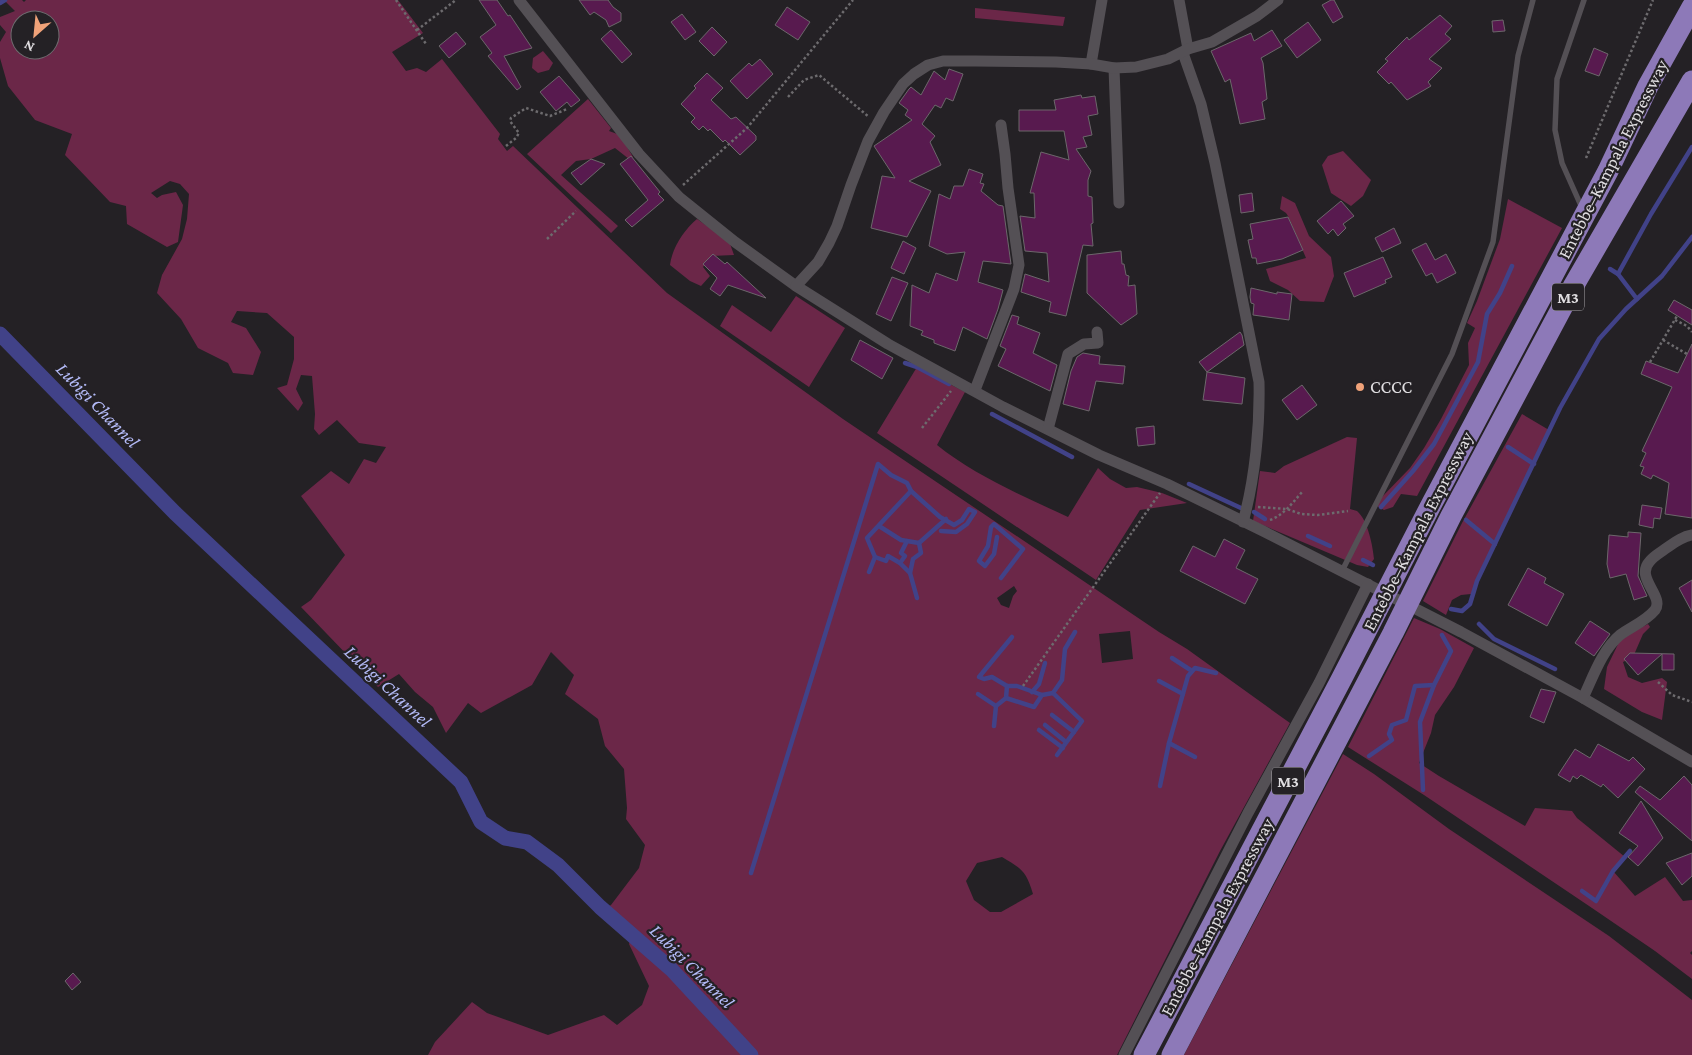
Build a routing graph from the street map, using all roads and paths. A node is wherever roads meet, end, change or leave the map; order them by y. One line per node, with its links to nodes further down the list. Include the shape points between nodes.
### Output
1 (396, 0): 12 (path)
2 (456, 0): 12 (path)
3 (519, 0): 24 (street, via 638,154)
4 (853, 0): 24 (path, via 747,128)
5 (1102, 0): 15 (street)
6 (1180, 0): 14 (street)
7 (1278, 0): 14 (street, via 1232,31)
8 (1534, 0): 49 (lane, via 1518,56 1493,242 1452,354)
9 (1584, 0): 27 (lane, via 1557,79 1555,130 1562,163)
10 (1653, 0): 23 (path)
11 (1692, 7): 27 (highway, Entebbe–Kampala Expressway / M3, via 1648,86)
12 (416, 30): 13 (path)
13 (426, 44)
14 (1186, 51): 16 (street, via 1136,67); 43 (street, via 1215,163 1259,382 1260,407)
15 (1092, 64): 16 (street); 20 (street, via 943,61 928,65 904,84)
16 (1114, 68): 25 (street)
17 (1692, 81): 58 (highway, Entebbe–Kampala Expressway / M3, via 1574,285)
18 (788, 98): 20 (path, via 804,80 819,75)
19 (567, 108): 22 (path, via 550,116 526,108 511,118 518,133)
20 (878, 123): 29 (street, via 829,243 818,262)
21 (1001, 125): 38 (street, via 1019,265 1011,297)
22 (506, 146)
23 (1586, 158)
24 (674, 192): 29 (street)
25 (1119, 203)
26 (576, 211): 28 (path)
27 (1585, 214): 57 (highway, Entebbe–Kampala Expressway / M3)
28 (547, 239)
29 (796, 286): 37 (street, via 888,344)
30 (1677, 316): 31 (path)
31 (1675, 320): 33 (path); 34 (path)
32 (1097, 332): 40 (street, via 1098,343 1084,344 1068,354)
33 (1692, 332)
34 (1663, 340): 35 (path); 36 (path)
35 (1687, 354)
36 (1650, 362)
37 (958, 382): 38 (street); 39 (path)
38 (975, 390): 40 (street)
39 (922, 428)
40 (1048, 429): 41 (street)
41 (1167, 484): 47 (street); 52 (path)
42 (1303, 491): 44 (path)
43 (1247, 507): 44 (path); 47 (street)
44 (1287, 509): 45 (path, via 1318,515); 46 (path)
45 (1348, 511)
46 (1268, 521)
47 (1243, 522): 49 (street)
48 (1692, 535): 53 (street, via 1684,536 1649,561 1644,571 1657,603 1655,609 1619,636 1599,664)
49 (1342, 571): 50 (street)
50 (1368, 584): 53 (street); 56 (street)
51 (1658, 682): 54 (path, via 1672,695)
52 (1024, 686)
53 (1583, 698): 55 (street)
54 (1692, 702)
55 (1692, 762)
56 (1124, 1055)
57 (1144, 1055)
58 (1172, 1055)

